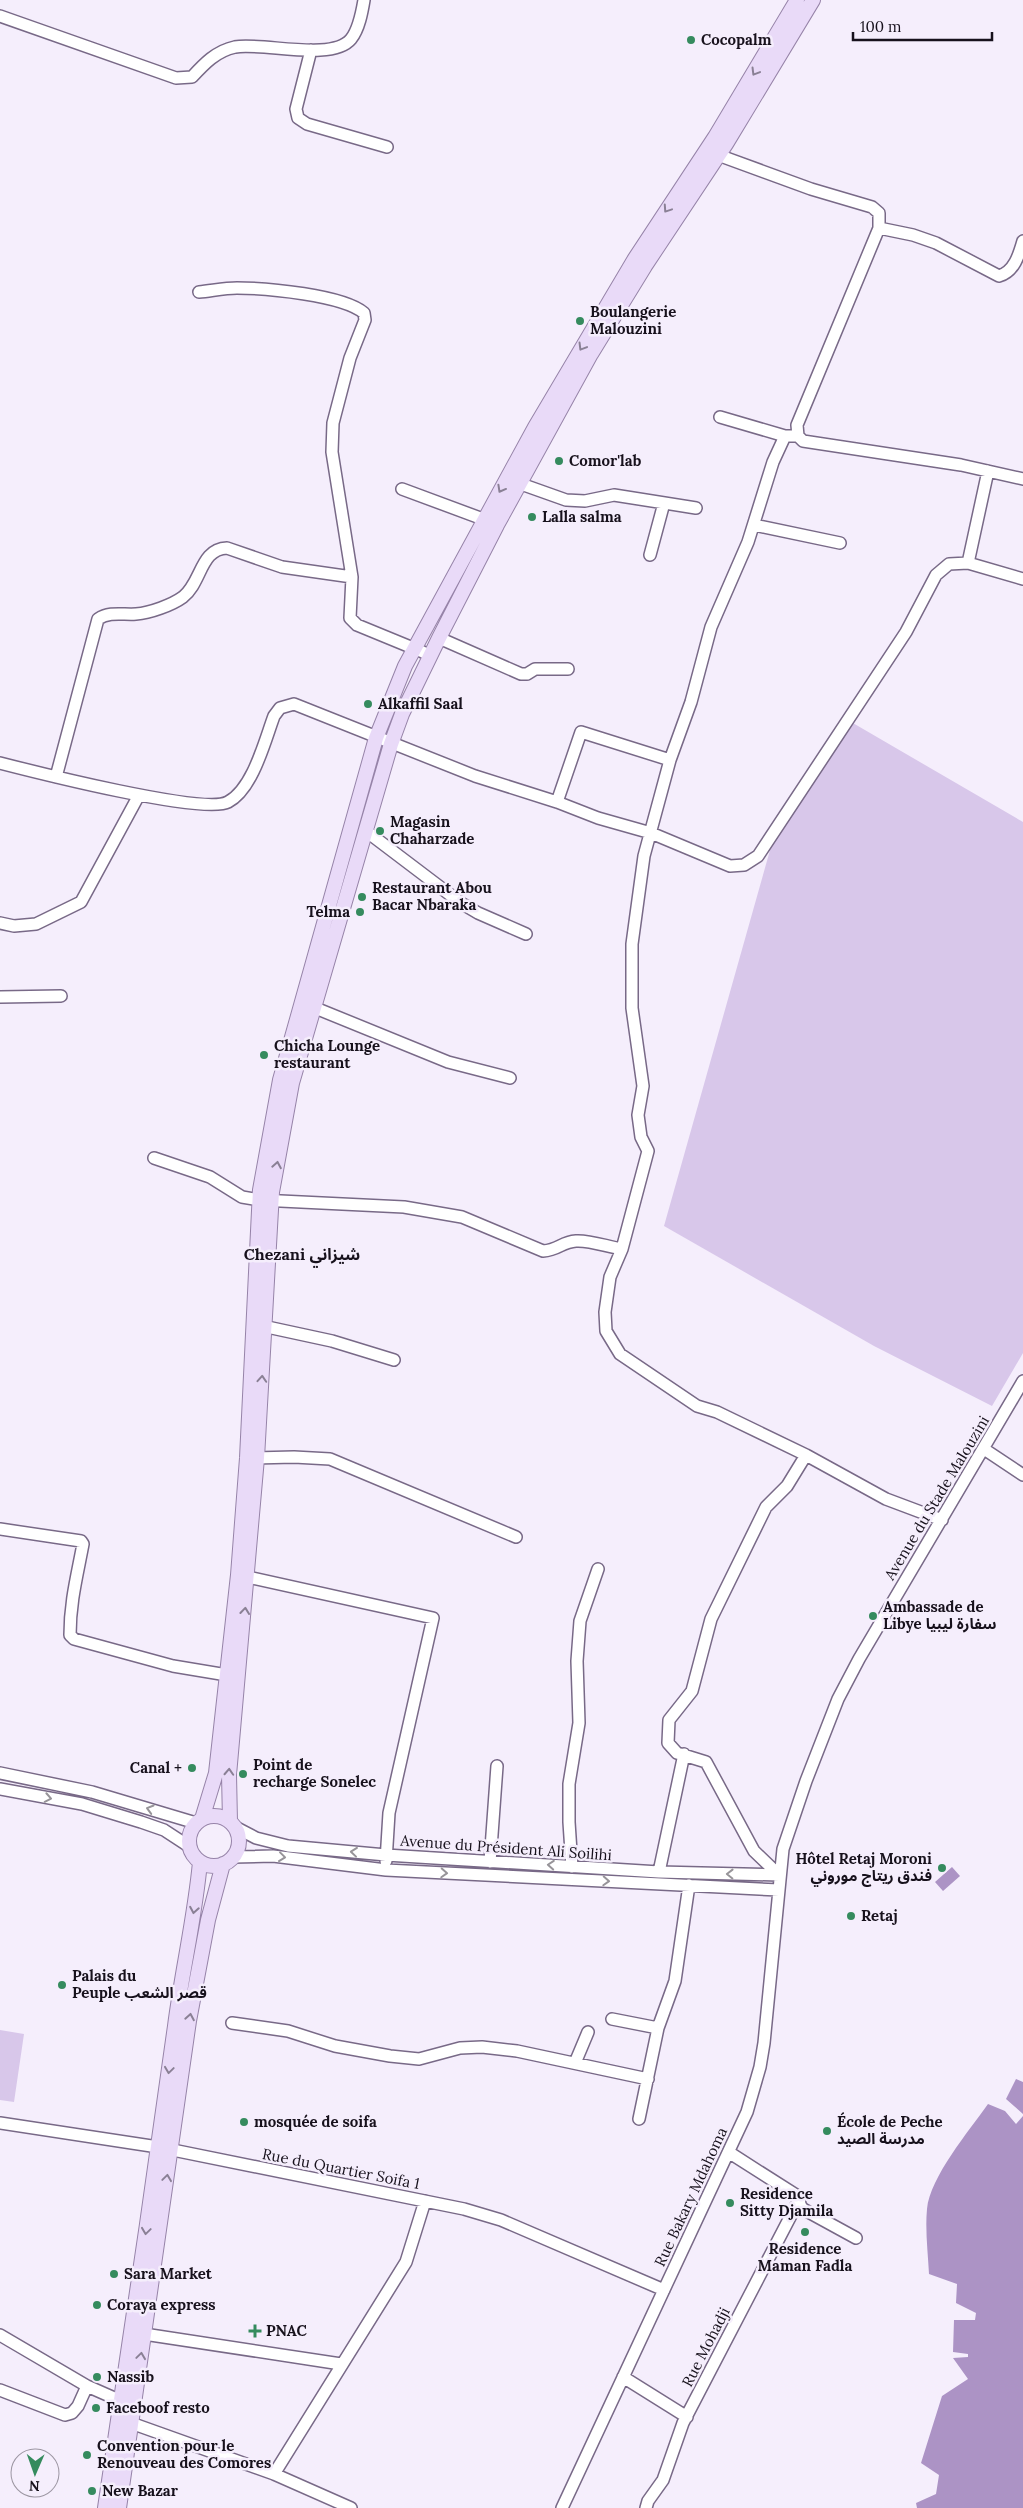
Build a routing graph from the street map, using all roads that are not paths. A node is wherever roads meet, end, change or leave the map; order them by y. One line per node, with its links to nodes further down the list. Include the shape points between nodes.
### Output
1 (364, 0): 5 (street, via 360,21 350,40 339,48)
2 (797, 0): 20 (main road, one-way to 20, via 715,137 629,268 535,427)
3 (813, 0): 7 (main road)
4 (0, 16): 5 (street, via 176,78 192,77 209,59 235,47)
5 (311, 50): 6 (street, via 296,109 298,118 307,124)
6 (387, 148)
7 (718, 155): 8 (street, via 811,190 872,207 879,213); 16 (main road, via 591,354)
8 (879, 228): 9 (street, via 936,243 999,276 1011,269); 13 (street, via 798,425)
9 (1023, 241)
10 (199, 292): 25 (street, via 236,288 282,292 325,298 364,313 365,320 350,358 333,423 332,452)
11 (720, 417): 12 (street)
12 (785, 436): 13 (street); 21 (street, via 773,462)
13 (798, 436): 14 (street, via 803,441 962,464)
14 (988, 471): 15 (street); 24 (street)
15 (1023, 480)
16 (521, 484): 18 (street, via 566,500 585,501 614,496); 20 (main road)
17 (402, 489): 20 (street)
18 (664, 503): 19 (street); 23 (street)
19 (696, 508)
20 (491, 522): 27 (main road); 28 (main road)
21 (754, 525): 22 (street); 33 (street, via 711,627 691,702)
22 (840, 543)
23 (650, 555)
24 (968, 562): 26 (street); 39 (street, via 949,564 936,575 906,632 758,856 744,866 730,866)
25 (352, 577): 28 (street, via 350,618 357,625); 35 (street, via 282,566 227,548 217,549 209,554 194,586 183,597 138,614 98,618)
26 (1023, 579)
27 (439, 638): 29 (main road); 30 (street, via 521,674 535,669)
28 (415, 648): 29 (street); 31 (main road)
29 (430, 655): 32 (main road)
30 (568, 669)
31 (376, 738): 32 (street); 36 (street, via 288,704 274,716 240,794 227,803 212,805); 44 (main road)
32 (391, 744): 37 (street, via 475,776); 38 (main road)
33 (670, 760): 37 (street, via 581,732); 39 (street)
34 (0, 763): 35 (street)
35 (56, 777): 36 (street)
36 (139, 795): 40 (street, via 81,902 36,924 14,926)
37 (557, 802): 39 (street, via 598,818)
38 (366, 831): 41 (street, via 461,903); 44 (main road)
39 (650, 832): 48 (street, via 632,944 632,1008 643,1086 638,1115 641,1137 648,1151)
40 (0, 923)
41 (526, 934)
42 (61, 996): 43 (street)
43 (0, 997)
44 (308, 1005): 45 (street, via 448,1062); 47 (main road, via 280,1080)
45 (510, 1078)
46 (154, 1158): 47 (street, via 210,1177 242,1197)
47 (266, 1200): 48 (street, via 404,1207 462,1217 543,1251 555,1250 564,1242 578,1241); 49 (main road)
48 (622, 1249): 53 (street, via 610,1277 605,1312 606,1331 620,1354 698,1406)
49 (260, 1325): 50 (street, via 332,1341); 54 (main road)
50 (394, 1360)
51 (1023, 1381): 52 (street, Avenue du Stade Malouzini)
52 (984, 1449): 55 (street); 56 (street, Avenue du Stade Malouzini)
53 (806, 1455): 56 (street, via 886,1499); 62 (street, via 787,1486 766,1507 711,1619 692,1691 669,1720 668,1742)
54 (252, 1458): 58 (street, via 330,1459); 60 (main road)
55 (1023, 1474)
56 (942, 1520): 76 (street, Avenue du Stade Malouzini, via 838,1699 789,1829 780,1862)
57 (0, 1529): 61 (street, via 81,1541 70,1606 70,1635 74,1639 173,1666)
58 (516, 1537)
59 (598, 1569): 73 (street, via 580,1621 576,1661 579,1722 569,1784)
60 (243, 1576): 61 (main road); 67 (main road, one-way to 60, via 229,1775); 69 (street, via 433,1618 390,1813)
61 (227, 1676): 66 (main road, via 216,1773)
62 (684, 1754): 75 (street); 76 (street, via 706,1762 754,1851)
63 (497, 1766): 72 (street)
64 (0, 1773): 66 (street, one-way to 64, via 92,1792)
65 (0, 1789): 68 (street, one-way to 68, via 82,1804 141,1822 164,1830)
66 (199, 1821): 67 (main road, via 216,1816); 68 (main road, via 190,1834)
67 (232, 1824): 69 (street, Avenue du Président Ali Soilihi, one-way to 67, via 288,1846 256,1838); 70 (main road, via 239,1842)
68 (190, 1847): 71 (main road)
69 (386, 1855): 72 (street, Avenue du Président Ali Soilihi); 74 (street)
70 (228, 1861): 71 (main road, via 211,1866); 74 (street, Avenue du Président Ali Soilihi, one-way to 74, via 273,1856); 86 (main road, one-way to 70, via 204,1938)
71 (200, 1862): 86 (main road, one-way to 86, via 179,1995)
72 (490, 1862): 73 (street, Avenue du Président Ali Soilihi, one-way to 72)
73 (572, 1867): 75 (street, Avenue du Président Ali Soilihi)
74 (386, 1870): 77 (street, Avenue du Président Ali Soilihi, one-way to 77)
75 (659, 1872): 76 (street, Avenue du Président Ali Soilihi, one-way to 75)
76 (779, 1882): 77 (street, Avenue du Président Ali Soilihi); 87 (street, Rue Bakary Mdahoma, via 769,2004 760,2067)
77 (689, 1885): 80 (street, via 675,1980)
78 (612, 2019): 80 (street)
79 (232, 2023): 82 (street, via 288,2031 335,2046 390,2056 419,2059 460,2048 482,2047)
80 (658, 2028): 83 (street)
81 (588, 2032): 82 (street)
82 (575, 2063): 83 (street)
83 (648, 2080): 84 (street)
84 (639, 2119)
85 (0, 2123): 86 (street, Rue du Quartier Soifa 1)
86 (165, 2148): 89 (street, Rue du Quartier Soifa 1); 92 (main road, one-way to 86); 98 (main road, one-way to 98)
87 (730, 2154): 88 (street); 91 (street, Rue Bakary Mdahoma)
88 (799, 2200): 90 (street, via 803,2209); 99 (street, Rue Mohadji)
89 (426, 2201): 91 (street, Rue du Quartier Soifa 1, via 501,2220); 94 (street, via 406,2262)
90 (856, 2238)
91 (664, 2290): 95 (street, Rue Bakary Mdahoma)
92 (144, 2334): 94 (street); 100 (main road, one-way to 92)
93 (0, 2335): 96 (street)
94 (341, 2364): 101 (street)
95 (623, 2377): 99 (street); 105 (street, Rue Bakary Mdahoma)
96 (87, 2386): 97 (street, via 78,2406 65,2415); 98 (street)
97 (0, 2390)
98 (121, 2401): 102 (main road)
99 (687, 2417): 106 (street, Rue Mohadji, via 663,2480)
100 (132, 2423): 101 (street); 103 (main road)
101 (274, 2474): 104 (street)
102 (105, 2508)
103 (119, 2508)
104 (351, 2508)
105 (562, 2508)
106 (646, 2508)

